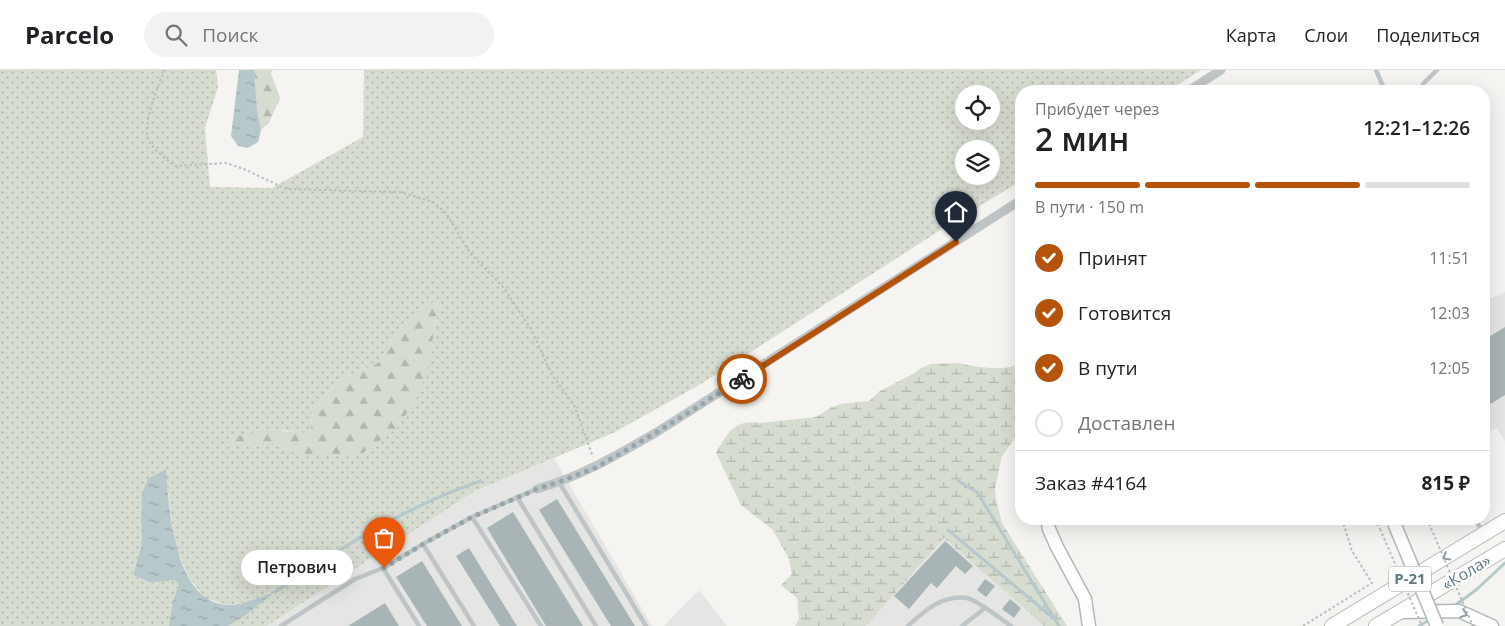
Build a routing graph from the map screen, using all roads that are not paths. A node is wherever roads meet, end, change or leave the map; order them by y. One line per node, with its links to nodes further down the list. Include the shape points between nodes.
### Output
1 (1222, 70): 5 (street)
2 (1376, 70): 6 (lane)
3 (1437, 70): 4 (lane)
4 (1423, 84)
5 (1198, 85)
6 (1382, 85)
7 (1015, 204): 8 (street, via 657,432 597,467)
8 (559, 482): 9 (street); 27 (lane)
9 (537, 489): 10 (lane)
10 (517, 497): 11 (lane); 26 (lane)
11 (472, 517): 17 (lane); 25 (lane)
12 (1505, 521): 16 (main road, «Кола» / Р-21)
13 (1049, 525): 31 (street, via 1085,599)
14 (1395, 525): 35 (street, bridge)
15 (1479, 525): 16 (lane)
16 (1484, 534): 32 (main road, «Кола» / Р-21, one-way to 32)
17 (423, 544): 19 (lane); 24 (lane)
18 (1505, 549): 21 (main road, «Кола» / Р-21)
19 (384, 568): 22 (lane, via 354,579); 23 (lane)
20 (986, 608): 28 (lane, via 968,598 947,599 926,609); 29 (lane); 30 (lane)
21 (1400, 612): 33 (main road, «Кола» / Р-21); 34 (lane); 36 (street, one-way to 36, via 1459,611)
22 (281, 626)
23 (419, 626)
24 (474, 626)
25 (540, 626)
26 (596, 626)
27 (646, 626)
28 (908, 626)
29 (962, 626)
30 (1010, 626)
31 (1089, 626)
32 (1332, 626)
33 (1376, 626)
34 (1388, 626)
35 (1437, 626)
36 (1492, 626)

